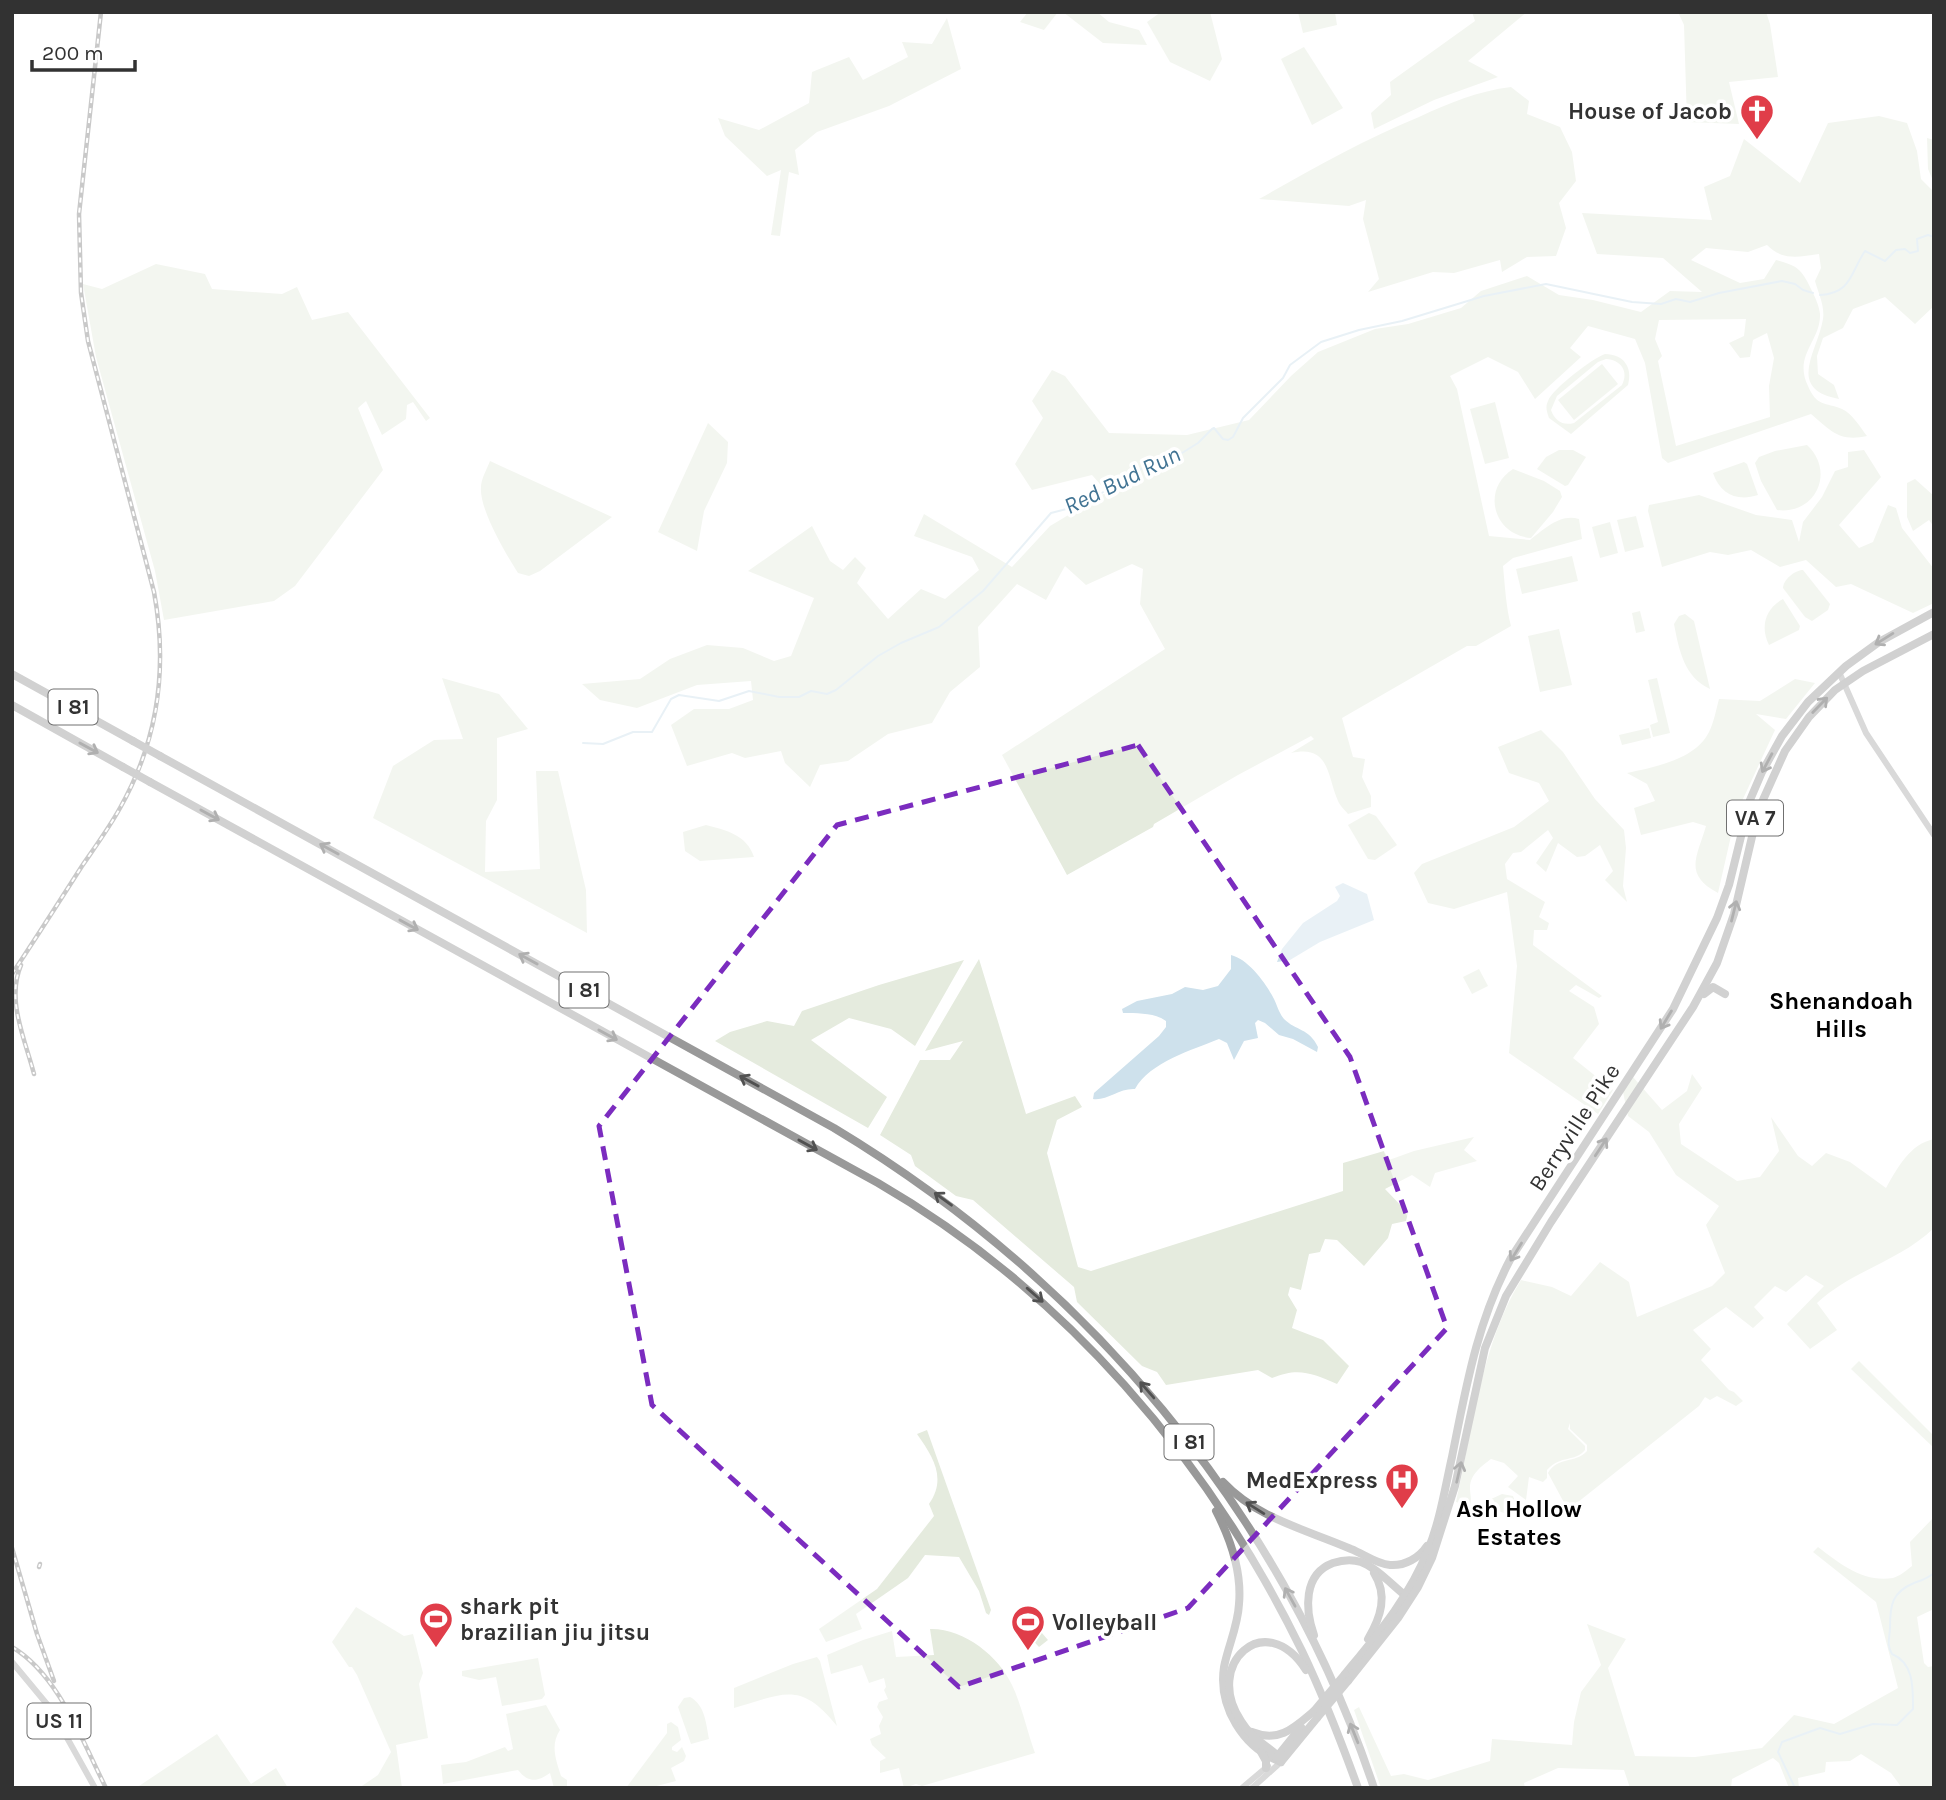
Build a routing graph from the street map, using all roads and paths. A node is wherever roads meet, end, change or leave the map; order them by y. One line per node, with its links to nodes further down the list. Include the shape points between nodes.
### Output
1 (1934, 612): 3 (highway, Berryville Pike / VA 7, one-way to 3, via 1879,642)
2 (1934, 634): 5 (highway, Berryville Pike / VA 7)
3 (1839, 672): 5 (main road); 12 (highway, Berryville Pike / VA 7, one-way to 12, via 1797,716 1762,772 1724,899 1673,1009 1502,1277 1475,1347)
4 (12, 674): 10 (highway, I 81, one-way to 4, bridge, via 1055,1293 982,1230 896,1166 796,1106)
5 (1844, 683): 7 (main road, via 1866,733); 9 (highway, Berryville Pike / VA 7, one-way to 5, via 1727,939 1752,829 1771,777 1801,727)
6 (12, 705): 11 (highway, I 81, one-way to 11, bridge, via 925,1211 1052,1310)
7 (1934, 835)
8 (1726, 994): 9 (highway, via 1710,988)
9 (1693, 1007): 17 (highway, Berryville Pike / VA 7, one-way to 9, via 1398,1618 1432,1558 1455,1486 1485,1348 1506,1296)
10 (1172, 1420): 13 (highway, one-way to 10, via 1245,1502); 18 (highway, I 81, one-way to 10, via 1254,1536)
11 (1162, 1429): 19 (highway, I 81, via 1248,1553 1301,1649); 22 (highway, via 1214,1507 1235,1556 1239,1613 1223,1689 1236,1726)
12 (1440, 1514): 13 (highway, via 1425,1548 1413,1559 1391,1565); 15 (highway, Berryville Pike / VA 7)
13 (1362, 1555): 15 (highway)
14 (1367, 1565): 15 (highway); 17 (highway, via 1380,1584 1381,1608 1373,1632); 18 (highway, via 1351,1560 1332,1563 1318,1573 1310,1588 1310,1621)
15 (1407, 1594): 17 (highway, Berryville Pike / VA 7)
16 (12, 1662): 25 (main road, US 11, via 51,1709)
17 (1346, 1677): 20 (highway, Berryville Pike / VA 7, bridge)
18 (1331, 1680): 29 (highway, I 81, one-way to 18)
19 (1329, 1713): 21 (highway, via 1298,1658 1283,1646 1261,1642 1241,1652 1229,1672 1231,1700); 28 (highway, I 81)
20 (1315, 1715): 21 (highway, via 1278,1736); 23 (highway, VA 7)
21 (1245, 1728): 23 (highway)
22 (1256, 1747): 23 (highway); 24 (highway, via 1265,1757)
23 (1278, 1759): 24 (main road, VA 7); 27 (main road, VA 7)
24 (1266, 1768): 26 (main road, VA 7)
25 (95, 1788)
26 (1242, 1788)
27 (1252, 1788)
28 (1358, 1788)
29 (1374, 1788)

